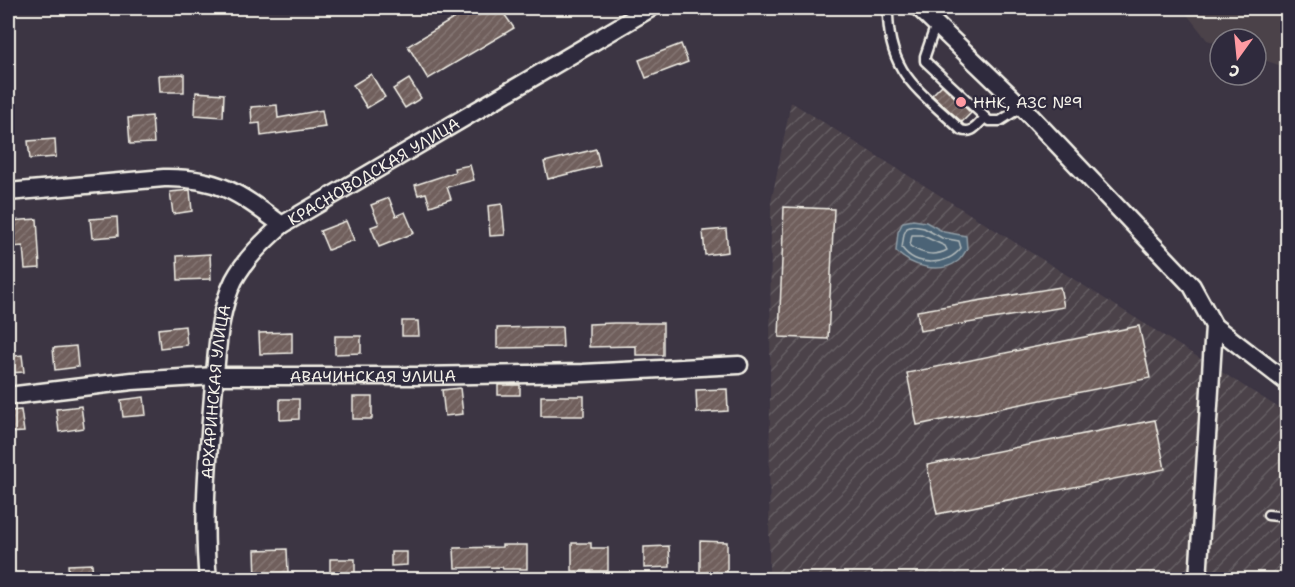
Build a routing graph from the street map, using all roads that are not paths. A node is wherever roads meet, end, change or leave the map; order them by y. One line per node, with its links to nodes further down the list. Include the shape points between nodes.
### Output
1 (651, 8): 8 (street, КРАСНОВОДСКАЯ УЛИЦА)
2 (888, 8): 6 (lane, via 891,46 911,82 961,130 973,130)
3 (919, 8): 4 (street)
4 (936, 24): 5 (street); 6 (lane, via 925,61)
5 (1022, 107): 6 (lane, via 994,123); 9 (street, via 1192,286)
6 (985, 118)
7 (8, 192): 8 (street, КРАСНОВОДСКАЯ УЛИЦА, via 185,178 227,188)
8 (282, 225): 11 (street, АРХАРИНСКАЯ УЛИЦА, via 257,247 234,280 219,328)
9 (1215, 326): 12 (street); 17 (street)
10 (739, 365): 11 (street, АВАЧИНСКАЯ УЛИЦА, via 583,373)
11 (215, 376): 13 (street, АВАЧИНСКАЯ УЛИЦА, via 132,381); 16 (street, АРХАРИНСКАЯ УЛИЦА, via 206,528)
12 (1287, 383)
13 (8, 396)
14 (1268, 515): 15 (lane)
15 (1287, 517)
16 (208, 579)
17 (1198, 579)

